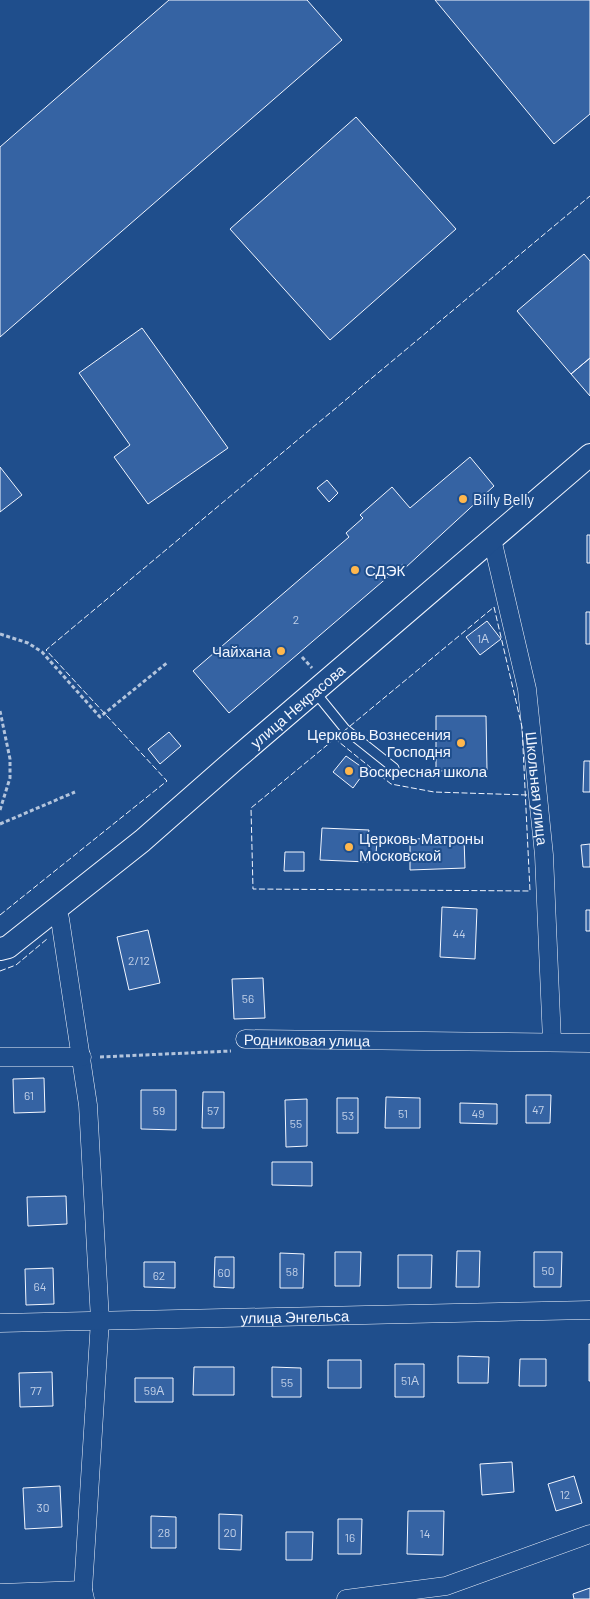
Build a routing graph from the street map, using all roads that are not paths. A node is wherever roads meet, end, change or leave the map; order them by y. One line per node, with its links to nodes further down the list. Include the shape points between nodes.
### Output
1 (590, 455): 2 (street, улица Некрасова)
2 (492, 539): 3 (street, улица Некрасова); 8 (street, Школьная улица, via 526,689 544,855)
3 (314, 692): 4 (lane, via 345,729); 5 (street, улица Некрасова, via 142,841)
4 (394, 768)
5 (56, 908): 6 (street, улица Некрасова, via 8,947); 11 (street)
6 (0, 949)
7 (245, 1039): 8 (street, Родниковая улица)
8 (552, 1041): 9 (street, Родниковая улица)
9 (590, 1043)
10 (0, 1057): 11 (street)
11 (82, 1057): 13 (street, via 88,1104)
12 (590, 1310): 13 (street, улица Энгельса)
13 (100, 1320): 14 (street, улица Энгельса); 17 (street)
14 (0, 1323)
15 (590, 1534): 18 (street, via 446,1586)
16 (0, 1593): 17 (street)
17 (84, 1594)
18 (346, 1599)

